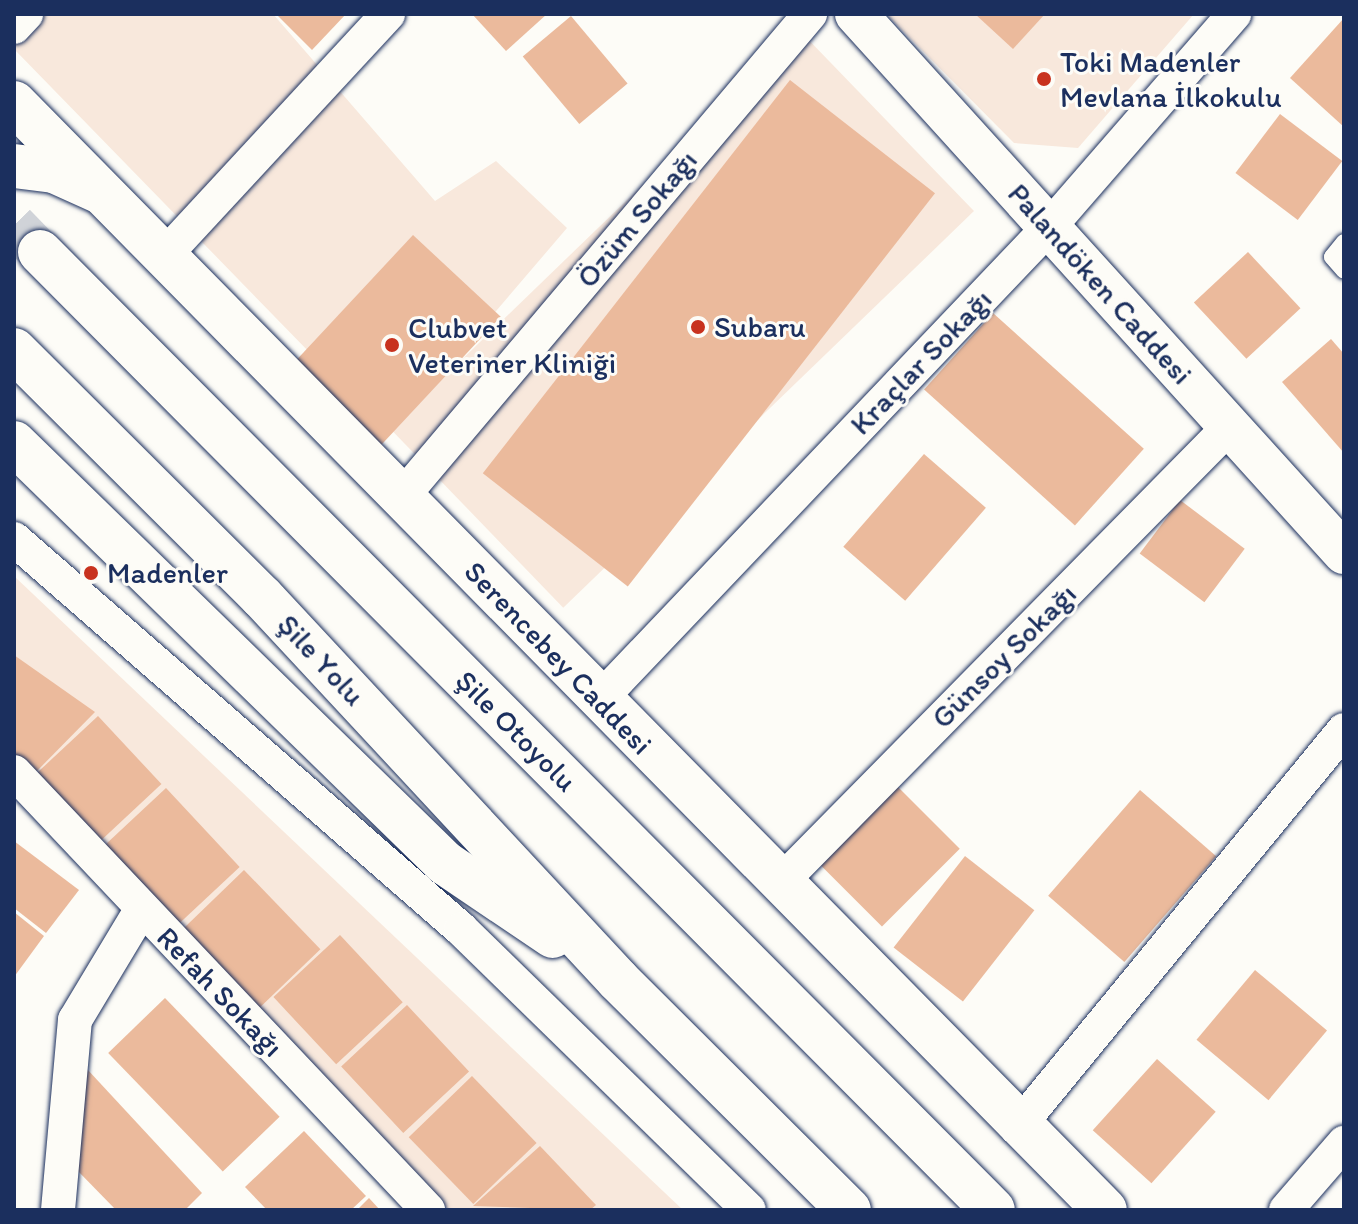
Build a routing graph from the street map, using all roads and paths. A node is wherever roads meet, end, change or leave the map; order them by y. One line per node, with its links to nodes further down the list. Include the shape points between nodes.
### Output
1 (26, 14): 6 (street)
2 (388, 14): 13 (street)
3 (810, 14): 18 (street, Özüm Sokağı)
4 (856, 14): 10 (street, Palandöken Caddesi)
5 (1234, 14): 10 (street, Kraçlar Sokağı)
6 (14, 27)
7 (14, 103): 9 (main road, Serencebey Caddesi)
8 (14, 166): 9 (main road, via 54,171)
9 (101, 192): 13 (main road, Serencebey Caddesi)
10 (1050, 226): 16 (street, Palandöken Caddesi); 21 (street, Kraçlar Sokağı)
11 (1344, 242): 14 (lane, via 1332,257)
12 (40, 252): 33 (main road, Şile Otoyolu)
13 (164, 256): 18 (main road, Serencebey Caddesi)
14 (1344, 271)
15 (14, 350): 26 (main road, Şile Yolu, via 262,597)
16 (1228, 428): 20 (street, Palandöken Caddesi); 24 (street, Günsoy Sokağı)
17 (14, 443): 26 (main road, via 445,863)
18 (401, 498): 21 (main road, Serencebey Caddesi)
19 (14, 539): 31 (street, via 461,929)
20 (1344, 553)
21 (599, 700): 24 (main road, Serencebey Caddesi)
22 (1344, 730): 27 (street)
23 (14, 772): 25 (street, Refah Sokağı)
24 (779, 884): 27 (main road, Serencebey Caddesi)
25 (141, 910): 29 (street, via 75,1020); 30 (street, Refah Sokağı)
26 (618, 980): 32 (main road)
27 (1017, 1128): 34 (main road, Serencebey Caddesi)
28 (1344, 1143): 35 (street)
29 (68, 1203)
30 (428, 1210)
31 (749, 1210)
32 (849, 1210)
33 (993, 1210)
34 (1105, 1210)
35 (1286, 1210)

